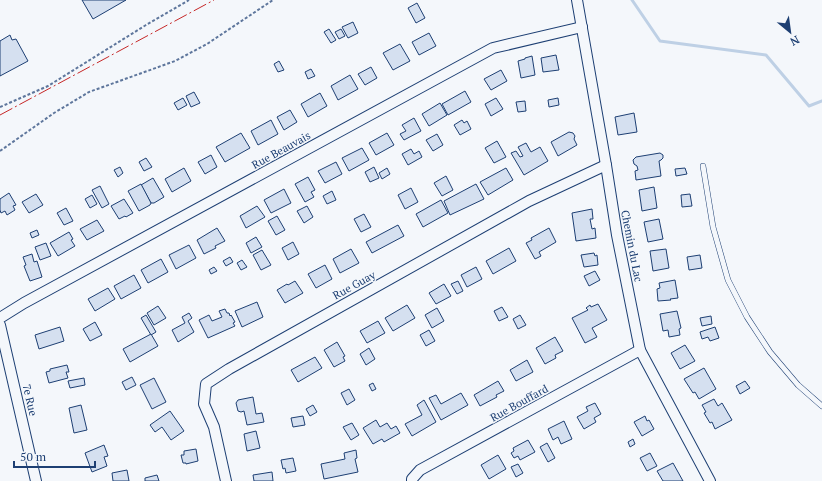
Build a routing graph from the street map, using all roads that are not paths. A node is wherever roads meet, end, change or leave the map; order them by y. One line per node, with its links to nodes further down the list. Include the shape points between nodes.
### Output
1 (577, 0): 2 (street, Chemin du Lac)
2 (582, 27): 3 (street, Chemin du Lac); 5 (street, Rue Beauvais, via 494,48)
3 (606, 165): 7 (street, Chemin du Lac); 10 (street, Rue Guay, via 529,201 206,384 204,404 214,427)
4 (703, 166): 8 (lane, via 712,227 728,280 747,317 770,352 798,385)
5 (0, 318)
6 (0, 325): 9 (street, 7e Rue)
7 (640, 350): 11 (street, Rue Bouffard, via 420,470); 12 (street, Chemin du Lac)
8 (822, 406)
9 (36, 481)
10 (226, 481)
11 (412, 481)
12 (710, 481)

